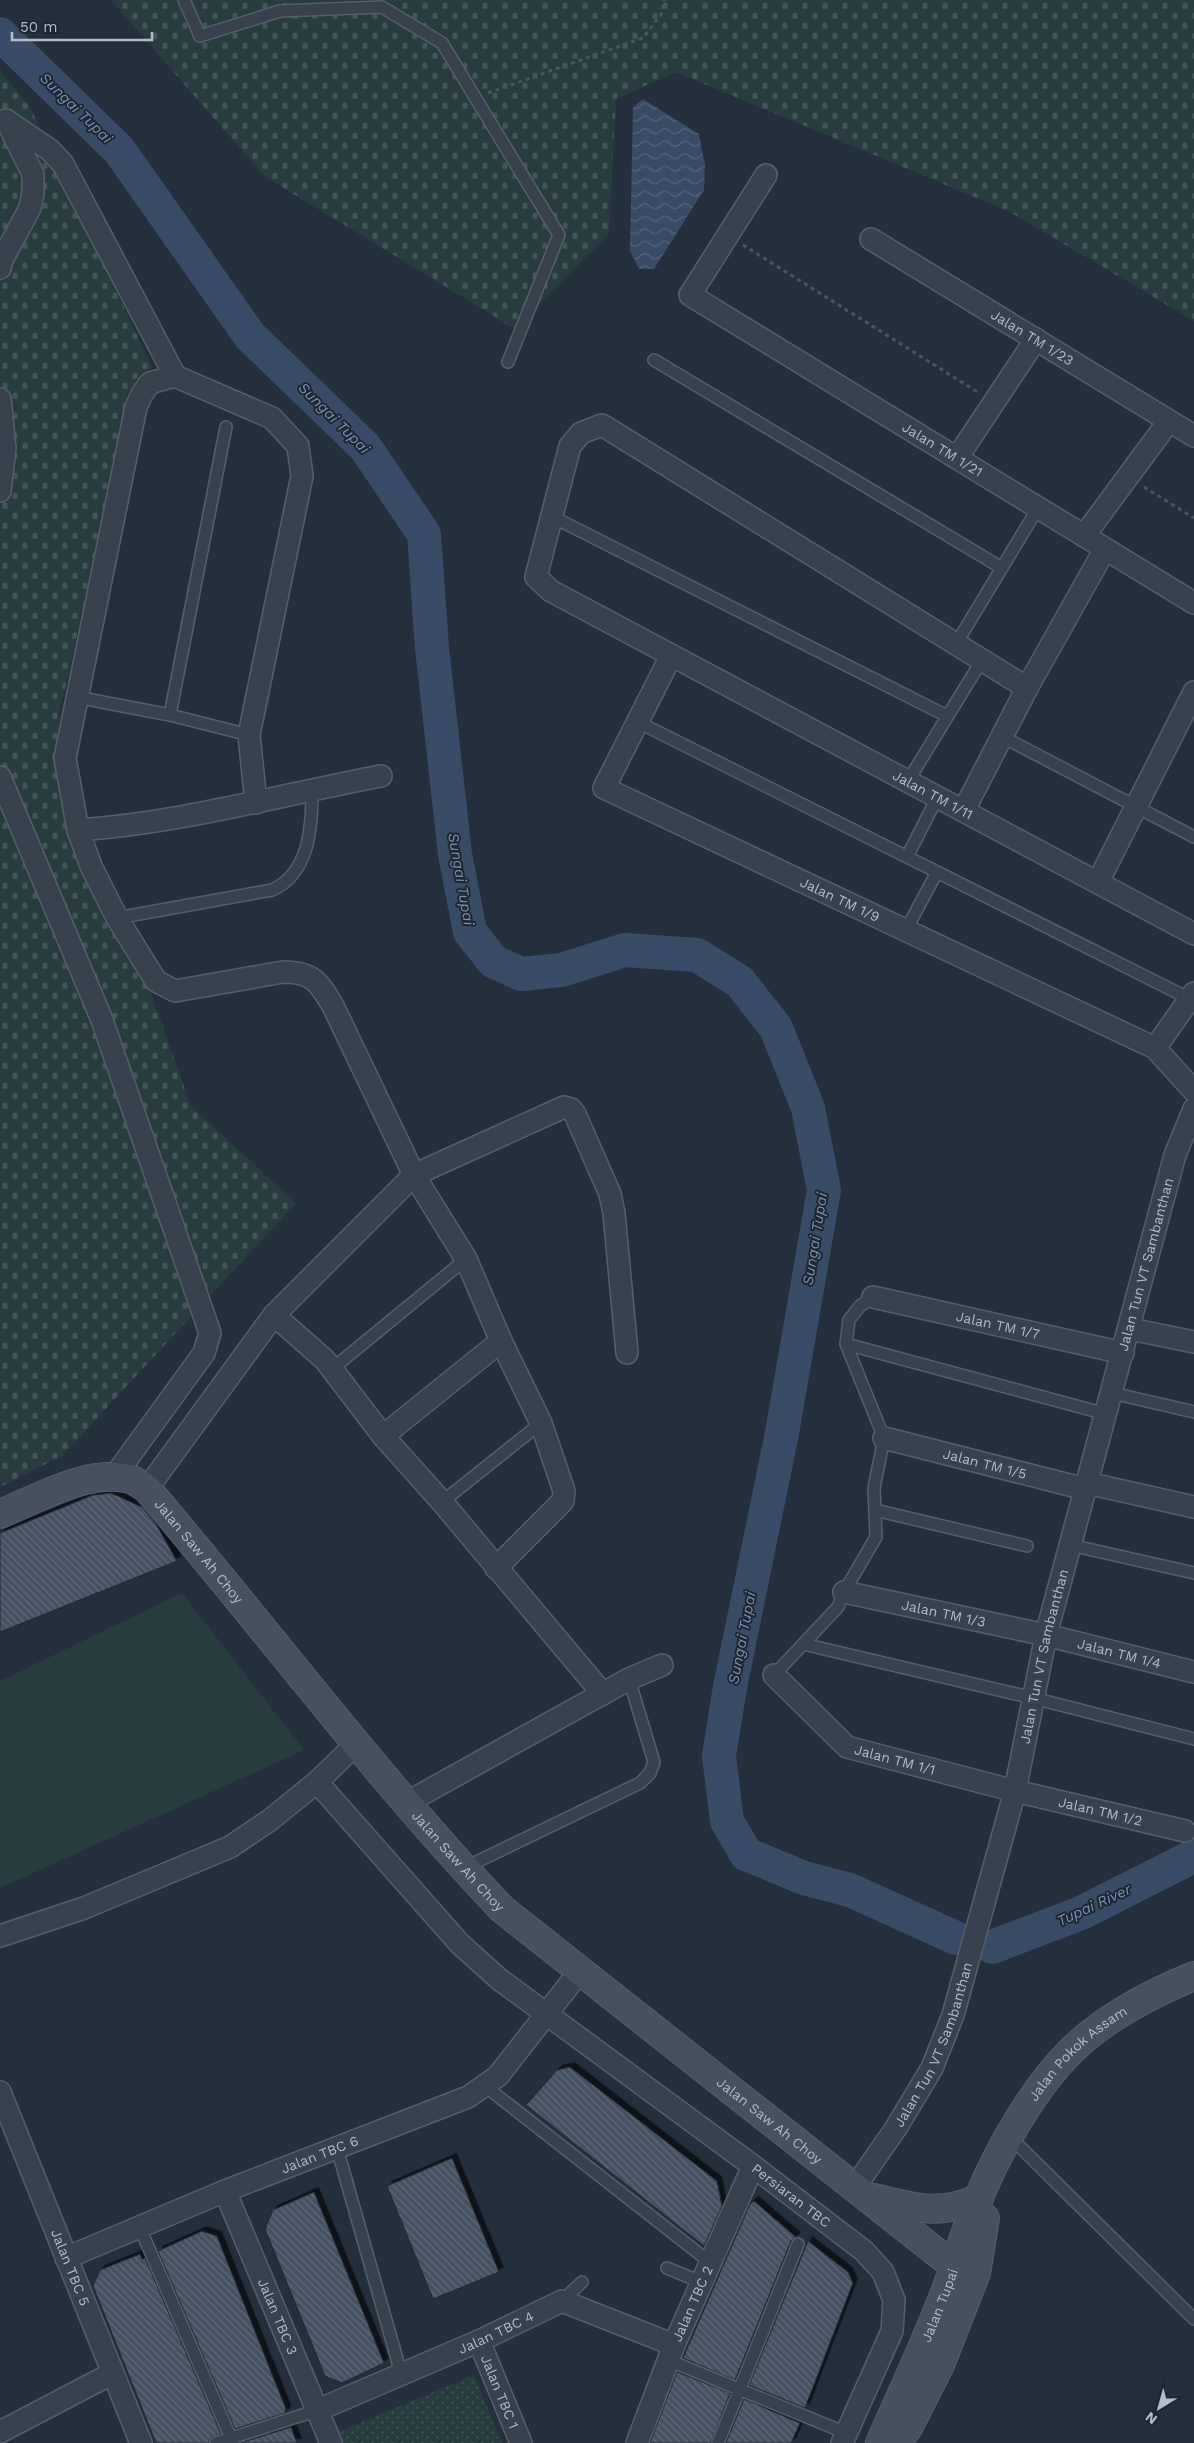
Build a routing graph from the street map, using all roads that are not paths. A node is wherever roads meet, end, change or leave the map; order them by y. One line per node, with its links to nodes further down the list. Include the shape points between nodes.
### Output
1 (184, 0): 8 (lane, via 200,36 280,11 382,7 442,43 559,235)
2 (4, 118): 5 (street, via 33,174 33,193 30,208); 9 (street, via 50,150 63,164)
3 (766, 175): 14 (street, Jalan TM 1/21, via 690,295)
4 (871, 239): 6 (street, Jalan TM 1/23)
5 (0, 268)
6 (1036, 339): 11 (street, Jalan TM 1/23); 14 (street)
7 (654, 360): 20 (lane)
8 (508, 362)
9 (176, 376): 27 (street, via 150,383 136,407); 31 (street, via 272,418 298,446 302,476)
10 (0, 399): 15 (street, via 5,448)
11 (1170, 421): 13 (street, Jalan TM 1/23); 18 (street)
12 (226, 427): 28 (lane)
13 (1194, 436)
14 (957, 458): 16 (street, Jalan TM 1/21)
15 (0, 491)
16 (1038, 508): 18 (street, Jalan TM 1/21); 20 (lane)
17 (551, 516): 22 (street, via 570,446 581,433 602,425); 23 (street, Jalan TM 1/11, via 536,576 551,591); 29 (lane)
18 (1084, 536): 19 (street, Jalan TM 1/21)
19 (1105, 549): 21 (street, Jalan TM 1/21); 25 (street)
20 (1002, 568): 22 (lane)
21 (1194, 604)
22 (956, 644): 24 (street)
23 (670, 656): 30 (street, Jalan TM 1/9); 35 (street, Jalan TM 1/11)
24 (982, 660): 25 (street); 29 (lane)
25 (1028, 688): 32 (street)
26 (1194, 692): 39 (street)
27 (76, 697): 28 (lane); 41 (street, via 65,758)
28 (170, 715): 31 (lane)
29 (947, 716): 35 (lane)
30 (638, 722): 43 (lane); 47 (street, Jalan TM 1/9, via 604,788)
31 (249, 735): 38 (street)
32 (1003, 737): 39 (lane); 40 (street)
33 (381, 776): 36 (street)
34 (0, 777): 71 (street, via 102,1020 210,1333 204,1353)
35 (908, 780): 37 (street, Jalan TM 1/11)
36 (312, 790): 38 (street); 46 (lane, via 312,832 291,878 283,886)
37 (938, 796): 40 (street, Jalan TM 1/11); 43 (lane)
38 (256, 803): 41 (street)
39 (1135, 808): 42 (lane); 45 (street)
40 (964, 810): 45 (street, Jalan TM 1/11)
41 (78, 830): 46 (street, via 91,866)
42 (1194, 837)
43 (907, 857): 44 (lane)
44 (937, 872): 47 (lane); 49 (lane)
45 (1098, 882): 48 (street, Jalan TM 1/11)
46 (117, 918): 54 (street, via 156,981 175,991 283,972 296,972 319,982)
47 (906, 930): 50 (street, Jalan TM 1/9)
48 (1194, 934)
49 (1192, 996): 50 (street)
50 (1155, 1048): 51 (street, Jalan TM 1/9)
51 (1194, 1091)
52 (1194, 1109): 53 (street, Jalan Tun VT Sambanthan)
53 (1184, 1158): 58 (street, Jalan Tun VT Sambanthan)
54 (414, 1175): 55 (street); 57 (street); 62 (street, via 564,1107 571,1110 610,1194)
55 (466, 1260): 59 (street); 64 (lane)
56 (873, 1296): 61 (lane, via 849,1320); 63 (street, Jalan TM 1/7)
57 (274, 1315): 64 (street); 73 (street)
58 (1130, 1329): 60 (street); 63 (street, Jalan Tun VT Sambanthan)
59 (501, 1341): 68 (street); 69 (street)
60 (1194, 1342)
61 (846, 1344): 67 (lane); 70 (lane)
62 (627, 1353)
63 (1123, 1353): 65 (street, Jalan Tun VT Sambanthan)
64 (332, 1369): 69 (street)
65 (1112, 1393): 66 (lane); 67 (street, Jalan Tun VT Sambanthan)
66 (1194, 1412)
67 (1106, 1414): 72 (street, Jalan Tun VT Sambanthan)
68 (541, 1422): 74 (lane); 80 (street, via 564,1491 563,1501)
69 (383, 1436): 74 (street)
70 (884, 1438): 72 (street, Jalan TM 1/5); 76 (lane, via 874,1488)
71 (114, 1477): 73 (street, Jalan Saw Ah Choy, via 132,1480); 77 (street, Jalan Saw Ah Choy, via 84,1479)
72 (1086, 1486): 75 (street, Jalan TM 1/5); 78 (street, Jalan Tun VT Sambanthan)
73 (147, 1490): 92 (street, Jalan Saw Ah Choy)
74 (442, 1502): 80 (street)
75 (1194, 1507)
76 (875, 1510): 79 (lane); 82 (lane, via 876,1537)
77 (0, 1514)
78 (1070, 1545): 81 (lane); 83 (street, Jalan Tun VT Sambanthan)
79 (1027, 1546)
80 (496, 1568): 89 (street)
81 (1194, 1573)
82 (844, 1592): 83 (street, Jalan TM 1/3); 84 (lane, via 838,1607)
83 (1046, 1635): 86 (street, Jalan TM 1/4); 90 (street, Jalan Tun VT Sambanthan)
84 (803, 1644): 87 (lane); 90 (lane)
85 (662, 1665): 88 (street)
86 (1194, 1672)
87 (774, 1674): 94 (street, Jalan TM 1/1, via 847,1747)
88 (630, 1679): 89 (street); 97 (lane, via 654,1762 650,1773 640,1783)
89 (603, 1694): 95 (street)
90 (1033, 1698): 91 (lane); 94 (street, Jalan Tun VT Sambanthan)
91 (1194, 1739)
92 (356, 1744): 93 (street); 95 (street, Jalan Saw Ah Choy)
93 (317, 1782): 98 (street, via 230,1847 84,1908); 101 (street, Persiaran TBC, via 460,1944)
94 (1015, 1791): 96 (street, Jalan TM 1/2); 109 (street, Jalan Tun VT Sambanthan, via 953,2015 932,2068)
95 (408, 1802): 97 (street, Jalan Saw Ah Choy)
96 (1189, 1831)
97 (464, 1868): 99 (street, Jalan Saw Ah Choy, via 502,1909)
98 (0, 1936)
99 (580, 1971): 101 (street, Jalan TBC 6); 109 (street, Jalan Saw Ah Choy)
100 (1194, 1976): 104 (street, Jalan Pokok Assam, via 1122,2011 1072,2050 1039,2090)
101 (546, 2015): 102 (street, Jalan TBC 6, via 498,2076); 107 (street, Persiaran TBC)
102 (485, 2086): 105 (street, Jalan TBC 6, via 468,2097); 114 (lane)
103 (0, 2092): 113 (street, Jalan TBC 5)
104 (1009, 2136): 106 (street, Jalan Pokok Assam); 120 (lane)
105 (337, 2148): 108 (street, Jalan TBC 6); 124 (lane)
106 (994, 2165): 110 (street, Jalan Tupai); 137 (street, via 976,2273 940,2365 908,2428)
107 (753, 2166): 114 (street, Jalan TBC 2); 128 (street, Persiaran TBC, via 864,2251 883,2272 894,2300 892,2331)
108 (225, 2191): 111 (street, Jalan TBC 6); 126 (street, Jalan TBC 3)
109 (861, 2192): 110 (street, via 939,2210 959,2208); 115 (street, Jalan Saw Ah Choy)
110 (979, 2198): 115 (street, Jalan Tupai)
111 (140, 2228): 113 (street, Jalan TBC 6); 129 (lane)
112 (798, 2244): 125 (lane)
113 (66, 2258): 123 (street, Jalan TBC 5)
114 (711, 2263): 118 (street, Jalan TBC 2)
115 (955, 2267): 136 (street, Jalan Tupai)
116 (667, 2268): 118 (lane)
117 (582, 2282): 119 (lane)
118 (703, 2283): 122 (street, Jalan TBC 2)
119 (562, 2301): 121 (street, Jalan TBC 4); 122 (street)
120 (1194, 2319)
121 (479, 2341): 124 (street, Jalan TBC 4); 133 (street, Jalan TBC 1)
122 (671, 2352): 125 (lane); 134 (street, Jalan TBC 2)
123 (112, 2373): 127 (street); 130 (street, Jalan TBC 5)
124 (401, 2373): 126 (street, Jalan TBC 4)
125 (740, 2389): 128 (lane); 135 (lane)
126 (318, 2410): 129 (lane); 132 (street, Jalan TBC 3)
127 (0, 2432)
128 (844, 2438)
129 (232, 2440): 131 (lane)
130 (141, 2443)
131 (216, 2443)
132 (331, 2443)
133 (521, 2443)
134 (637, 2443)
135 (718, 2443)
136 (880, 2443)
137 (895, 2443)

